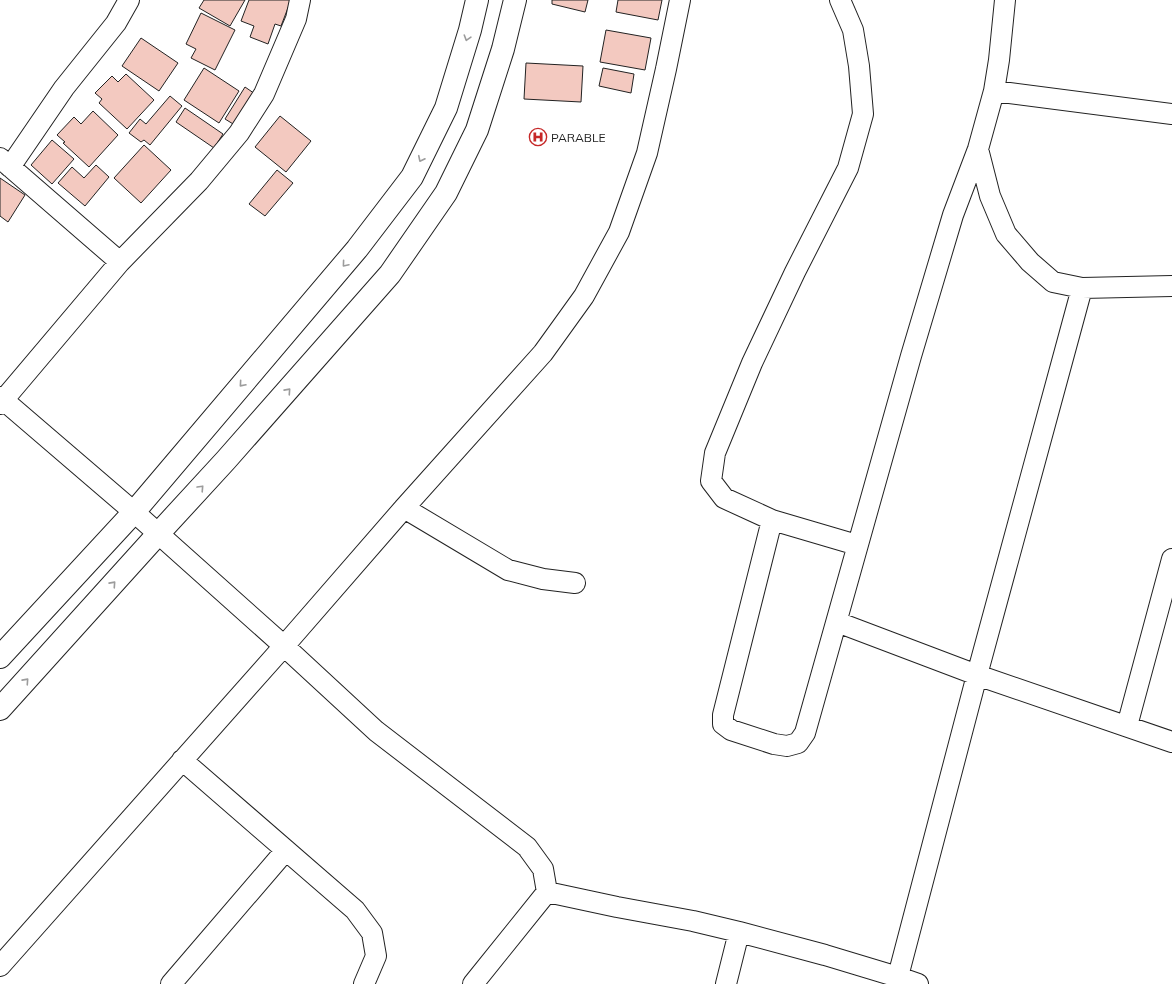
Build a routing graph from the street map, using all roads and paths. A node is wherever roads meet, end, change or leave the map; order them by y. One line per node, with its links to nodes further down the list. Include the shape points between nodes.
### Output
1 (129, 0): 11 (street, via 116,23)
2 (300, 0): 12 (street, via 296,19 264,94 239,133 199,181)
3 (477, 0): 17 (street, one-way to 17, via 446,108 412,176 357,249)
4 (515, 0): 19 (street, one-way to 4, via 232,455 390,274 446,193 477,130)
5 (680, 0): 16 (street, via 647,153 619,232 584,296 543,353)
6 (840, 0): 18 (street, via 853,30 863,114 848,168 752,363 715,453 711,481 724,498)
7 (1005, 0): 8 (street)
8 (994, 91): 9 (street); 10 (street)
9 (1172, 114)
10 (978, 149): 14 (street, via 990,196 1006,234 1030,262 1053,282); 20 (street, via 953,215)
11 (5, 163): 12 (street)
12 (120, 262): 15 (street)
13 (1172, 286): 14 (street)
14 (1082, 288): 26 (street)
15 (1, 400): 17 (street)
16 (404, 508): 22 (street, via 508,570 543,579); 24 (street)
17 (134, 512): 19 (street); 25 (street)
18 (772, 520): 20 (street); 23 (street, via 723,715 723,724 731,730 774,744 787,746 798,743 805,733)
19 (158, 534): 24 (street); 27 (street, one-way to 19)
20 (857, 545): 23 (street)
21 (1172, 559): 28 (street)
22 (575, 583)
23 (836, 622): 26 (street)
24 (284, 646): 30 (street); 32 (street, via 376,731 527,847 543,869)
25 (0, 658)
26 (978, 675): 28 (street); 35 (street)
27 (0, 709)
28 (1127, 726): 29 (street)
29 (1172, 742)
30 (182, 760): 31 (street); 34 (street)
31 (286, 850): 36 (street); 37 (street, via 355,910 372,933 376,956)
32 (547, 892): 33 (street); 38 (street)
33 (739, 932): 35 (street, via 825,955); 39 (street)
34 (0, 966)
35 (897, 980): 40 (street)
36 (170, 984)
37 (364, 984)
38 (473, 984)
39 (726, 984)
40 (918, 984)

